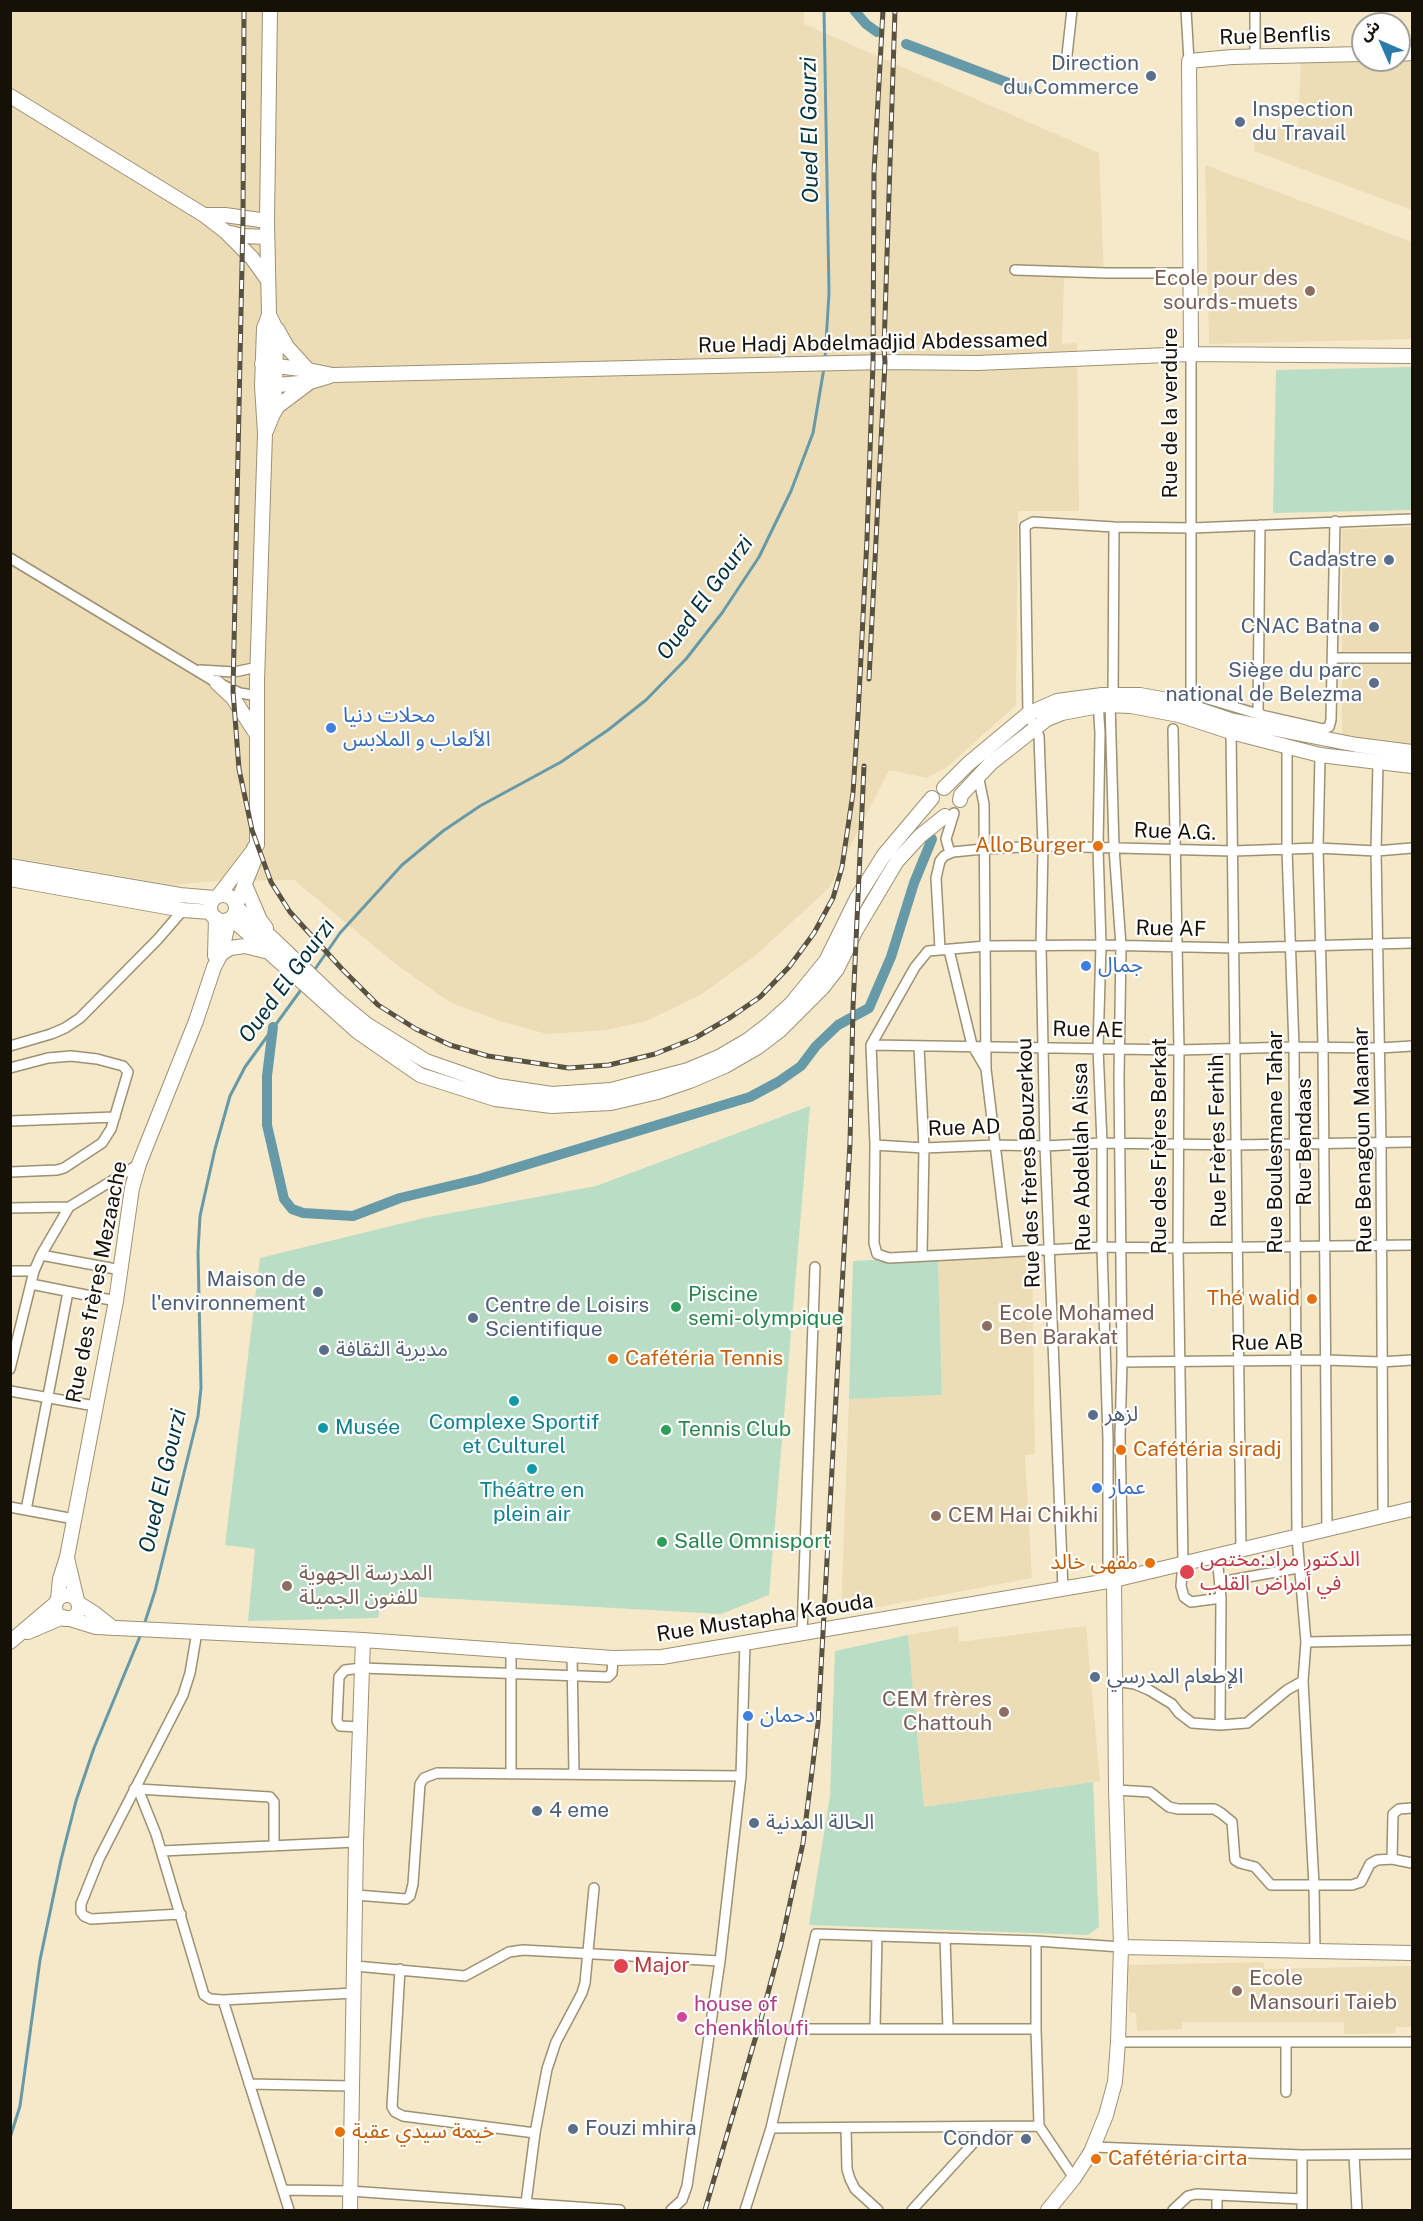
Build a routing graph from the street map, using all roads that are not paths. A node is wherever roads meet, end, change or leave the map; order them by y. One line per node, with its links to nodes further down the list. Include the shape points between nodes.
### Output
1 (270, 10): 11 (main road)
2 (1072, 10): 8 (street)
3 (1186, 10): 7 (street)
4 (1255, 10): 6 (street)
5 (1351, 54): 6 (main road, Rue Benflis)
6 (1255, 57): 7 (main road, Rue Benflis)
7 (1189, 61): 15 (main road, Rue de la verdure)
8 (1066, 64)
9 (10, 96): 10 (main road)
10 (204, 215): 11 (main road); 12 (main road)
11 (267, 221): 13 (main road)
12 (226, 232): 13 (main road); 16 (main road)
13 (267, 237): 16 (main road)
14 (1015, 270): 15 (street)
15 (1192, 273): 18 (main road, Rue de la verdure)
16 (267, 279): 17 (main road)
17 (271, 320): 20 (main road); 21 (main road)
18 (1191, 354): 19 (main road, Rue Hadj Abdelmadjid Abdessamed); 21 (main road, Rue Hadj Abdelmadjid Abdessamed, via 977,363); 29 (street, Rue de la verdure)
19 (1413, 356)
20 (269, 365): 21 (main road); 22 (main road)
21 (309, 376): 22 (main road); 23 (main road)
22 (268, 386): 23 (main road); 24 (main road)
23 (273, 414): 24 (main road)
24 (265, 433): 33 (main road)
25 (1413, 519): 26 (street)
26 (1335, 521): 27 (street); 31 (street)
27 (1260, 525): 29 (street); 39 (street)
28 (1114, 527): 29 (street); 37 (street); 38 (street, via 1033,522 1024,526)
29 (1192, 528): 39 (street, Rue de la verdure, via 1191,689 1208,699)
30 (10, 558): 34 (street)
31 (1334, 658): 32 (street); 39 (street, via 1329,727)
32 (1413, 658)
33 (258, 667): 34 (street, via 234,672); 36 (main road)
34 (195, 670): 35 (street)
35 (217, 683): 36 (street); 43 (main road, via 233,698)
36 (258, 696): 43 (main road)
37 (1107, 700): 38 (main road, via 1057,701); 41 (main road, via 1047,719); 42 (main road, via 1179,715); 45 (main road, via 1140,695 1230,720); 55 (street, Rue Abdellah Aissa, via 1100,734); 56 (street)
38 (1028, 714): 41 (street); 50 (main road)
39 (1261, 716)
40 (1173, 729): 60 (street, Rue des Frères Berkat)
41 (1037, 732): 49 (main road); 53 (street, Rue des frères Bouzerkou)
42 (1231, 732): 44 (main road); 63 (street, Rue Frères Ferhih)
43 (258, 737): 54 (main road)
44 (1287, 747): 46 (main road); 61 (street, Rue Boulesmane Tahar)
45 (1413, 752)
46 (1320, 755): 47 (main road); 57 (street, Rue Bendaas)
47 (1378, 763): 48 (main road); 62 (street, Rue Benagoun Maamar)
48 (1413, 766)
49 (978, 775): 52 (main road); 59 (street, via 984,804)
50 (944, 788): 51 (main road); 52 (main road, via 956,792)
51 (932, 798): 52 (main road, via 934,810); 86 (main road, via 884,855 826,961 798,996 748,1040 688,1070 611,1090 580,1093 552,1094 498,1086 426,1061)
52 (953, 810): 64 (street, via 946,838); 86 (main road, via 897,861 837,969 801,1010 758,1047 725,1066 658,1092 582,1105 552,1106 495,1099 420,1075 358,1032)
53 (1043, 846): 55 (street, Rue A.G.); 59 (street, Rue A.G.); 77 (street, Rue des frères Bouzerkou)
54 (255, 848): 67 (main road); 68 (main road)
55 (1098, 848): 56 (street, Rue A.G.); 74 (street, Rue Abdellah Aissa)
56 (1114, 848): 60 (street, Rue A.G.); 78 (street)
57 (1318, 848): 61 (street, Rue A.G.); 62 (street, Rue A.G.); 73 (street, Rue Bendaas)
58 (1413, 848): 62 (street, Rue A.G.)
59 (983, 849): 64 (street, Rue A.G.); 76 (street)
60 (1174, 850): 63 (street, Rue A.G.); 79 (street, Rue des Frères Berkat)
61 (1287, 850): 63 (street, Rue A.G.); 75 (street, Rue Boulesmane Tahar)
62 (1376, 850): 71 (street, Rue Benagoun Maamar)
63 (1233, 851): 80 (street, Rue Frères Ferhih)
64 (950, 854): 81 (street, Rue A.G., via 940,861 936,878)
65 (10, 866): 68 (main road, via 180,895)
66 (10, 879): 69 (main road)
67 (245, 885): 68 (main road); 70 (main road)
68 (224, 909): 69 (main road); 70 (main road); 82 (main road); 83 (main road, Rue des frères Mezaache); 85 (main road)
69 (183, 910): 89 (street, via 80,1017 51,1034)
70 (272, 938): 84 (main road)
71 (1377, 943): 72 (street, Rue AF); 73 (street, Rue AF); 98 (street, Rue Benagoun Maamar)
72 (1413, 943)
73 (1320, 944): 75 (street, Rue AF); 95 (street, Rue Bendaas)
74 (1101, 945): 77 (street, Rue AF); 78 (street, Rue AF); 96 (street, Rue Abdellah Aissa)
75 (1290, 945): 80 (street, Rue AF); 94 (street, Rue Boulesmane Tahar)
76 (986, 946): 77 (street, Rue AF); 81 (street, Rue AF); 90 (street)
77 (1041, 946): 93 (street, Rue des frères Bouzerkou)
78 (1121, 946): 79 (street, Rue AF); 99 (street)
79 (1177, 946): 80 (street, Rue AF); 100 (street, Rue des Frères Berkat)
80 (1233, 948): 97 (street, Rue Frères Ferhih)
81 (945, 950): 87 (street, Rue AF, via 928,951 915,967); 88 (street)
82 (266, 951): 83 (main road, via 245,946); 84 (main road)
83 (221, 954): 85 (main road, Rue des frères Mezaache)
84 (286, 960): 86 (main road)
85 (214, 967): 117 (main road, Rue des frères Mezaache)
86 (332, 1003)
87 (871, 1045): 92 (street, Rue AE); 111 (street)
88 (972, 1045): 90 (street, Rue AE); 92 (street, Rue AE); 102 (street)
89 (10, 1046)
90 (987, 1046): 93 (street, Rue AE); 102 (street)
91 (1413, 1046): 98 (street, Rue AE)
92 (919, 1047): 116 (street)
93 (1043, 1047): 96 (street, Rue AE); 115 (street, Rue des frères Bouzerkou)
94 (1294, 1047): 95 (street, Rue AE); 97 (street, Rue AE); 108 (street, Rue Boulesmane Tahar)
95 (1323, 1047): 98 (street, Rue AE); 109 (street, Rue Bendaas)
96 (1098, 1048): 99 (street, Rue AE); 106 (street, Rue Abdellah Aissa)
97 (1235, 1048): 100 (street, Rue AE); 114 (street, Rue Frères Ferhih)
98 (1380, 1048): 110 (street, Rue Benagoun Maamar)
99 (1120, 1049): 100 (street, Rue AE); 107 (street)
100 (1179, 1050): 113 (street, Rue des Frères Berkat)
101 (10, 1068): 103 (street, via 71,1056 123,1066 128,1072)
102 (986, 1069): 112 (street)
103 (115, 1117): 104 (street); 118 (street, via 102,1143 73,1164 57,1170)
104 (10, 1121)
105 (1413, 1142): 110 (street, Rue AD)
106 (1102, 1143): 107 (street, Rue AD); 115 (street, Rue AD); 126 (street, Rue Abdellah Aissa)
107 (1121, 1143): 113 (street, Rue AD); 127 (street)
108 (1293, 1143): 109 (street, Rue AD); 114 (street, Rue AD); 121 (street, Rue Boulesmane Tahar)
109 (1324, 1143): 110 (street, Rue AD); 122 (street, Rue Bendaas)
110 (1381, 1143): 125 (street, Rue Benagoun Maamar)
111 (875, 1145): 116 (street, Rue AD); 132 (street, via 875,1250 889,1258)
112 (996, 1145): 115 (street, Rue AD); 116 (street, Rue AD); 130 (street)
113 (1178, 1145): 114 (street, Rue AD); 128 (street, Rue des Frères Berkat)
114 (1236, 1145): 124 (street, Rue Frères Ferhih)
115 (1045, 1146): 129 (street, Rue des frères Bouzerkou)
116 (924, 1148): 132 (street)
117 (139, 1164): 119 (street); 134 (main road, Rue des frères Mezaache)
118 (10, 1172)
119 (69, 1207): 120 (street); 131 (street)
120 (10, 1208)
121 (1294, 1245): 122 (street); 124 (street); 142 (street, Rue Boulesmane Tahar)
122 (1324, 1245): 125 (street); 141 (street, Rue Bendaas)
123 (1413, 1245): 125 (street)
124 (1237, 1246): 128 (street); 145 (street, Rue Frères Ferhih)
125 (1382, 1246): 146 (street, Rue Benagoun Maamar)
126 (1102, 1247): 127 (street); 129 (street); 163 (street, Rue Abdellah Aissa)
127 (1121, 1247): 128 (street); 143 (street)
128 (1178, 1248): 144 (street, Rue des Frères Berkat)
129 (1048, 1250): 130 (street); 165 (street, Rue des frères Bouzerkou)
130 (1008, 1252): 132 (street)
131 (41, 1255): 134 (street); 136 (street)
132 (922, 1256)
133 (815, 1267): 173 (street)
134 (121, 1270): 139 (main road, Rue des frères Mezaache)
135 (10, 1271): 136 (street)
136 (34, 1271): 137 (street)
137 (31, 1284): 138 (street); 147 (street)
138 (68, 1292): 139 (street); 149 (street)
139 (116, 1301): 150 (main road, Rue des frères Mezaache)
140 (1413, 1359): 146 (street, Rue AB)
141 (1326, 1360): 142 (street, Rue AB); 146 (street, Rue AB); 156 (street, Rue Bendaas)
142 (1296, 1361): 145 (street, Rue AB); 157 (street, Rue Boulesmane Tahar)
143 (1122, 1362): 144 (street, Rue AB); 163 (street)
144 (1180, 1362): 145 (street, Rue AB); 161 (street, Rue des Frères Berkat)
145 (1237, 1362): 158 (street, Rue Frères Ferhih)
146 (1381, 1362): 154 (street, Rue Benagoun Maamar)
147 (11, 1367)
148 (10, 1391): 149 (street)
149 (48, 1398): 150 (street); 153 (street)
150 (95, 1406): 155 (main road, Rue des frères Mezaache)
151 (10, 1507): 153 (street)
152 (1413, 1509): 154 (main road, Rue Mustapha Kaouda)
153 (26, 1510): 155 (street)
154 (1383, 1516): 156 (main road, Rue Mustapha Kaouda)
155 (74, 1519): 160 (main road, Rue des frères Mezaache)
156 (1327, 1529): 157 (main road, Rue Mustapha Kaouda)
157 (1296, 1537): 158 (main road, Rue Mustapha Kaouda); 162 (street, Rue Boulesmane Tahar)
158 (1241, 1551): 159 (main road, Rue Mustapha Kaouda)
159 (1217, 1556): 161 (main road, Rue Mustapha Kaouda); 164 (street)
160 (67, 1557): 167 (main road, Rue des frères Mezaache); 168 (main road, Rue des frères Mezaache)
161 (1183, 1563): 163 (main road, Rue Mustapha Kaouda); 166 (street, Rue des Frères Berkat, via 1181,1586 1186,1600)
162 (1298, 1568): 164 (street); 177 (street, Rue Boulesmane Tahar)
163 (1115, 1579): 165 (main road, Rue Mustapha Kaouda); 185 (main road)
164 (1220, 1582): 166 (street)
165 (1063, 1589): 173 (main road, Rue Mustapha Kaouda)
166 (1221, 1598): 187 (street)
167 (57, 1601): 168 (main road, via 69,1595); 169 (main road, via 57,1612); 172 (main road)
168 (78, 1602): 169 (main road, via 75,1615); 170 (main road)
169 (65, 1618): 170 (main road, Rue Mustapha Kaouda); 172 (main road)
170 (112, 1628): 171 (main road, Rue Mustapha Kaouda)
171 (197, 1632): 174 (main road, Rue Mustapha Kaouda); 192 (street, via 183,1695)
172 (23, 1633): 176 (main road)
173 (802, 1633): 178 (main road, Rue Mustapha Kaouda)
174 (363, 1640): 179 (main road, Rue Mustapha Kaouda); 182 (main road)
175 (1413, 1640): 177 (street)
176 (10, 1642)
177 (1306, 1642): 186 (street, Rue Boulesmane Tahar)
178 (745, 1643): 181 (main road, Rue Mustapha Kaouda, via 662,1657); 191 (street)
179 (512, 1652): 180 (main road, Rue Mustapha Kaouda); 183 (street)
180 (572, 1655): 181 (main road, Rue Mustapha Kaouda); 184 (street)
181 (613, 1658): 184 (street, via 610,1676)
182 (362, 1668): 183 (street); 188 (main road); 188 (street, via 345,1670 338,1682 337,1723)
183 (511, 1673): 184 (street); 189 (street)
184 (572, 1676): 190 (street)
185 (1115, 1681): 187 (street, via 1149,1690 1192,1723); 193 (main road)
186 (1303, 1681): 187 (street, via 1248,1723); 200 (street, Rue Boulesmane Tahar)
187 (1220, 1725)
188 (360, 1727): 195 (main road)
189 (511, 1774): 190 (street); 202 (street, via 436,1773 424,1778 420,1784 412,1893 406,1899)
190 (574, 1774): 191 (street)
191 (741, 1776): 211 (street)
192 (136, 1789): 196 (street, via 270,1797 274,1802); 197 (street); 203 (street, via 99,1859 81,1912 91,1919)
193 (1116, 1790): 200 (street, via 1150,1792 1178,1809 1214,1809 1232,1822 1233,1855 1237,1862 1255,1867 1272,1885); 207 (main road)
194 (1413, 1808): 198 (street, via 1399,1809 1394,1814)
195 (356, 1842): 196 (street); 202 (main road)
196 (274, 1846): 197 (street)
197 (162, 1851): 203 (street)
198 (1392, 1858): 199 (street); 200 (street, via 1373,1862 1357,1884)
199 (1413, 1863)
200 (1314, 1885): 209 (street, Rue Boulesmane Tahar)
201 (594, 1888): 208 (street)
202 (356, 1895): 212 (main road)
203 (181, 1914): 215 (street, via 202,1991 210,1999)
204 (877, 1936): 205 (street); 216 (street, via 816,1934); 217 (street)
205 (945, 1938): 206 (street); 218 (street)
206 (1036, 1941): 207 (street); 219 (street)
207 (1121, 1947): 209 (main road); 220 (main road)
208 (589, 1952): 211 (street); 213 (street, via 509,1952 465,1976); 230 (street, via 582,1993 556,2042 547,2069)
209 (1316, 1952): 210 (main road)
210 (1413, 1953)
211 (720, 1961): 241 (street, via 687,2186)
212 (355, 1966): 213 (street); 214 (main road)
213 (400, 1969): 230 (street, via 394,2112)
214 (354, 1992): 215 (street); 224 (main road)
215 (223, 2000): 223 (street)
216 (794, 2028): 217 (street); 227 (street)
217 (875, 2029): 218 (street)
218 (948, 2029): 219 (street)
219 (1036, 2029): 226 (street)
220 (1119, 2042): 221 (street); 231 (main road, via 1115,2082)
221 (1286, 2042): 222 (street); 225 (street)
222 (1413, 2042)
223 (249, 2084): 224 (street); 236 (street)
224 (351, 2086): 237 (main road)
225 (1286, 2092)
226 (1039, 2126): 228 (street); 235 (street)
227 (771, 2128): 229 (street); 245 (street)
228 (987, 2128): 229 (street); 247 (street)
229 (846, 2129): 246 (street, via 850,2180)
230 (535, 2133): 240 (street)
231 (1093, 2147): 233 (street); 235 (main road)
232 (1413, 2154): 234 (street)
233 (1302, 2155): 234 (street); 239 (street)
234 (1354, 2155): 252 (street)
235 (1074, 2178): 248 (main road)
236 (283, 2190): 237 (street); 242 (street)
237 (350, 2191): 240 (street); 243 (main road)
238 (1217, 2194): 239 (street); 249 (street, via 1188,2196); 250 (street)
239 (1302, 2199): 251 (street)
240 (526, 2203): 244 (street)
241 (674, 2209)
242 (289, 2211)
243 (350, 2211)
244 (620, 2211)
245 (745, 2211)
246 (878, 2211)
247 (912, 2211)
248 (1047, 2211)
249 (1173, 2211)
250 (1217, 2211)
251 (1302, 2211)
252 (1357, 2211)

